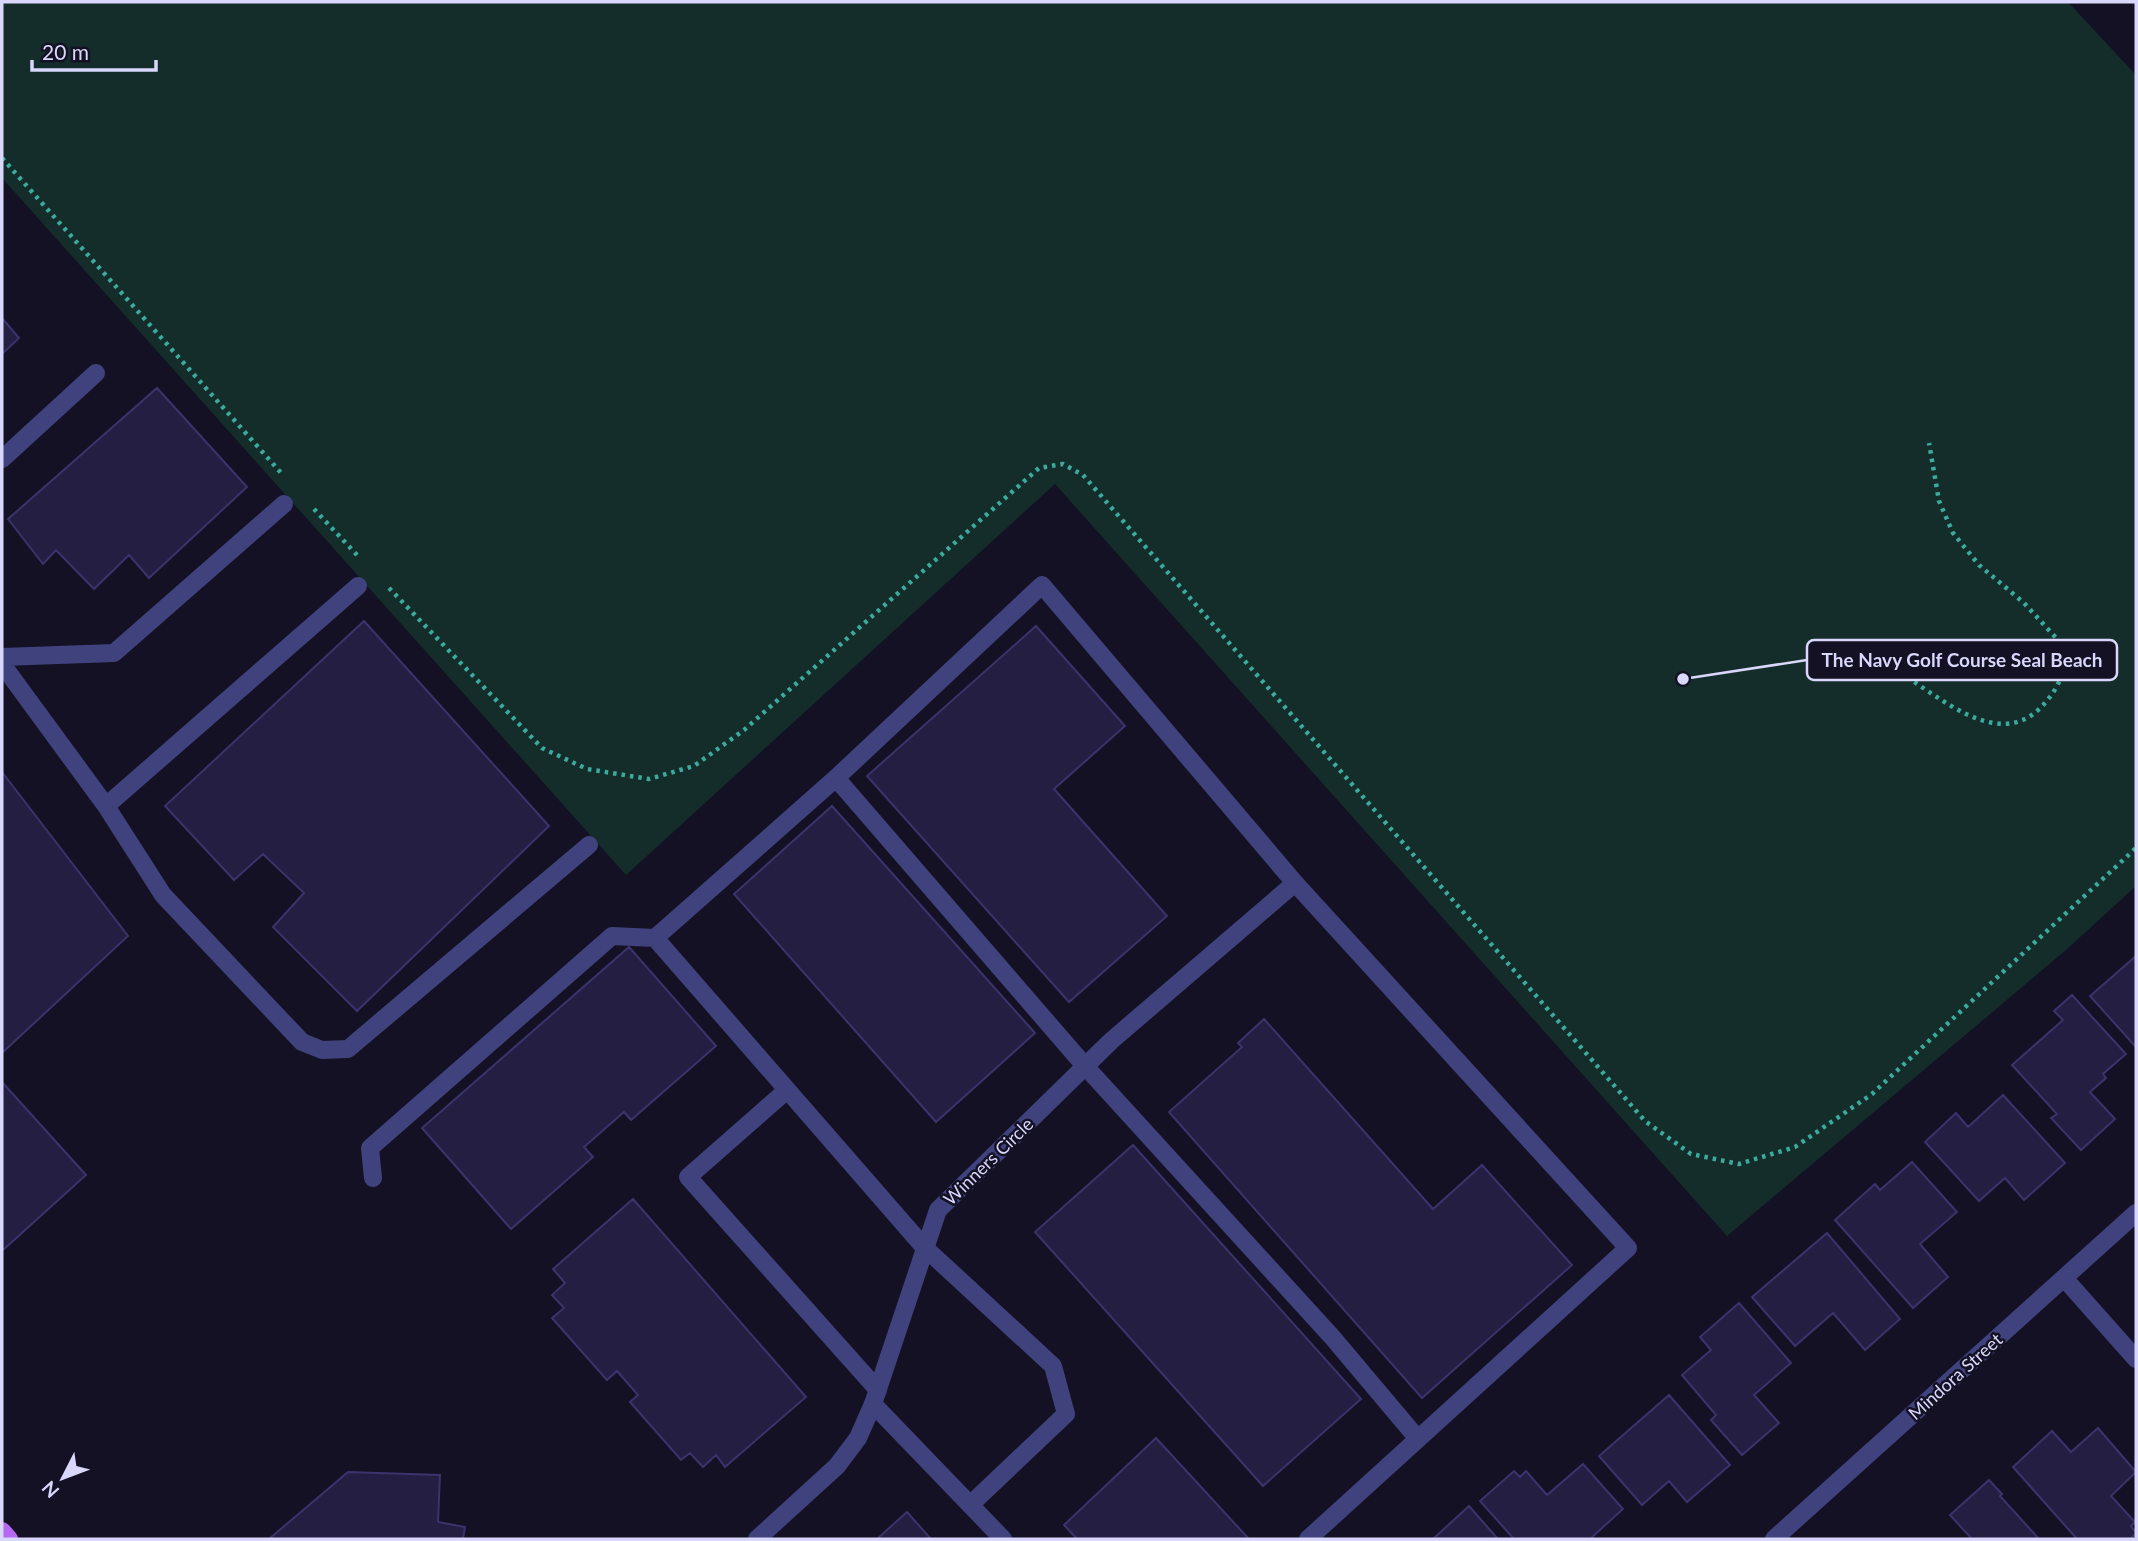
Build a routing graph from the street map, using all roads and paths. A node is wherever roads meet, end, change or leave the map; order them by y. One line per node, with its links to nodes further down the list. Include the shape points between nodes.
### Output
1 (2, 158): 5 (path)
2 (96, 373): 4 (street)
3 (1929, 443): 11 (path, via 1939,501 1953,533 1979,565 2058,640 2064,670 2049,699 2026,720 1996,726 1954,709 1888,666)
4 (2, 460)
5 (287, 481)
6 (306, 501): 8 (path)
7 (284, 504): 12 (street, via 114,653)
8 (363, 560)
9 (381, 580): 17 (path, via 542,748 587,769 649,779 694,766 744,730 1039,468 1063,464 1083,475 1645,1121 1691,1154 1739,1164 1795,1147 1872,1094)
10 (358, 586): 15 (street)
11 (1812, 643)
12 (2, 657)
13 (2, 664): 15 (street)
14 (836, 778): 18 (street, via 1042,585); 19 (street); 20 (street)
15 (106, 806): 16 (street, via 163,895 302,1042 322,1050 348,1049)
16 (589, 845)
17 (2136, 848)
18 (1295, 883): 20 (street, Winners Circle); 28 (street, via 1628,1248)
19 (655, 938): 21 (street); 22 (street, via 612,936 370,1148)
20 (1085, 1066): 24 (street, Winners Circle, via 938,1210); 28 (street, via 1333,1338)
21 (787, 1090): 24 (street); 27 (street, via 688,1177)
22 (373, 1178)
23 (2136, 1213): 25 (street, Mindora Street)
24 (924, 1247): 27 (street, Winners Circle); 29 (street, via 1053,1366 1066,1413)
25 (2064, 1278): 26 (street); 35 (street, Mindora Street)
26 (2136, 1359)
27 (875, 1397): 29 (street); 32 (street, Winners Circle, via 858,1438 837,1466)
28 (1418, 1439): 34 (street)
29 (970, 1505): 33 (street)
30 (2, 1531): 31 (main road)
31 (9, 1539)
32 (757, 1539)
33 (1003, 1539)
34 (1308, 1539)
35 (1774, 1539)

